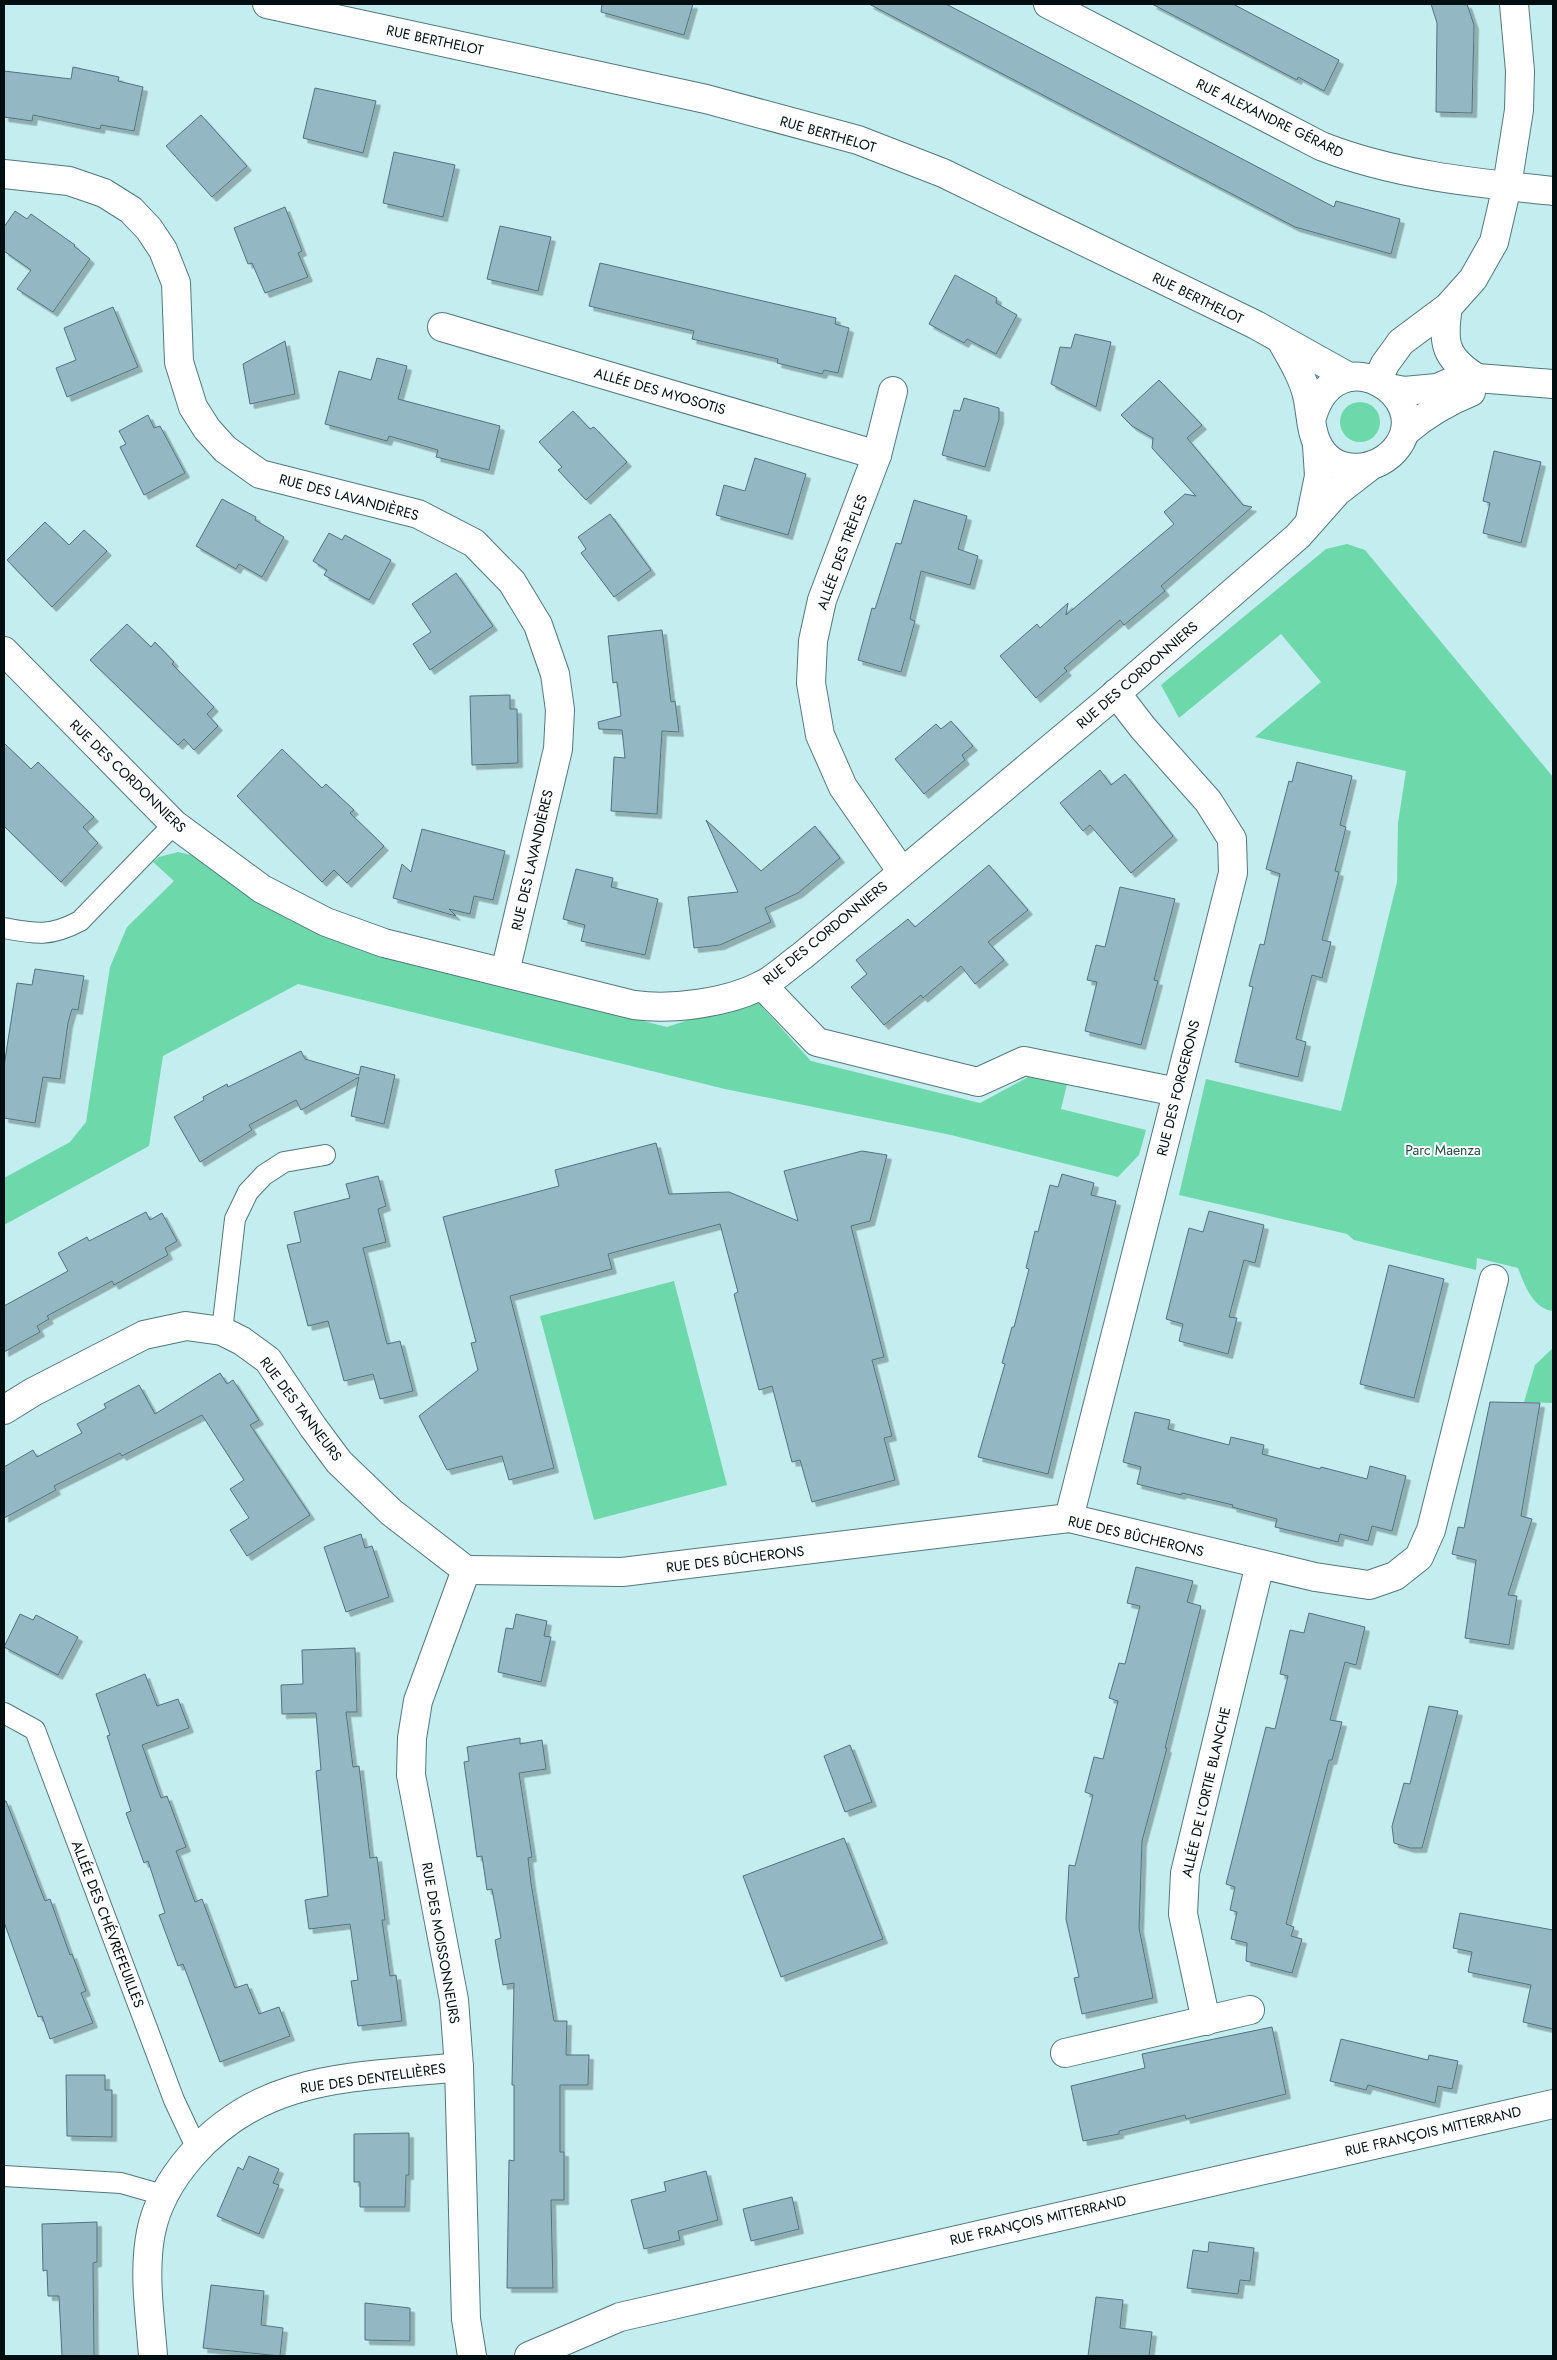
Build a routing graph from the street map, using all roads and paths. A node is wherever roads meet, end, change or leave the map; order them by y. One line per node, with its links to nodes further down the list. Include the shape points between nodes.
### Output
1 (267, 4): 9 (street, RUE BERTHELOT, via 706,99 858,140 943,172)
2 (1048, 4): 5 (street, RUE ALEXANDRE GÉRARD, via 1328,149 1398,169)
3 (1514, 4): 5 (street, via 1520,71 1519,110)
4 (4, 174): 27 (street, RUE DES LAVANDIÈRES, via 69,181 104,193 131,210 149,228 163,250 176,283 179,362 193,407 224,449 260,474 418,514 474,542 512,582 538,625 555,674 560,710 558,749)
5 (1507, 186): 6 (street, RUE ALEXANDRE GÉRARD); 7 (street, via 1494,242 1473,279)
6 (1553, 191)
7 (1448, 307): 11 (street, via 1445,327 1447,351 1458,366); 13 (street, via 1401,342 1385,364)
8 (442, 327): 19 (street, ALLÉE DES MYOSOTIS)
9 (1281, 340): 10 (street, RUE BERTHELOT); 16 (street, via 1302,379)
10 (1349, 377): 13 (street, via 1364,376); 16 (street, via 1325,391 1316,403)
11 (1478, 378): 12 (street); 13 (street, via 1453,381 1437,388 1404,390)
12 (1526, 381): 14 (street); 17 (street, via 1473,391 1449,401)
13 (1383, 384): 17 (street, via 1402,409)
14 (1553, 384)
15 (893, 391): 19 (street, ALLÉE DES TRÈFLES)
16 (1312, 417): 18 (street)
17 (1405, 432): 20 (street, via 1393,453)
18 (1318, 444): 20 (street, via 1326,456 1342,465 1353,469); 21 (street, via 1319,476)
19 (877, 455): 25 (street, ALLÉE DES TRÈFLES, via 822,600 813,641 810,683 820,735 843,787)
20 (1368, 468): 21 (street, RUE DES CORDONNIERS, via 1337,492)
21 (1309, 524): 23 (street, RUE DES CORDONNIERS)
22 (4, 652): 24 (street, RUE DES CORDONNIERS)
23 (1116, 693): 25 (street, RUE DES CORDONNIERS); 29 (street, RUE DES FORGERONS, via 1208,801 1232,839 1233,873)
24 (174, 824): 26 (lane, via 80,921 48,934); 27 (street, RUE DES CORDONNIERS, via 262,889 326,922 384,942)
25 (902, 872): 28 (street, RUE DES CORDONNIERS, via 802,956)
26 (4, 928)
27 (505, 972): 28 (street, RUE DES CORDONNIERS, via 655,1008 707,1002)
28 (762, 985): 29 (street, via 816,1042 978,1082 1024,1061)
29 (1177, 1092): 34 (street, RUE DES FORGERONS)
30 (325, 1155): 32 (lane, via 284,1162 264,1175 248,1192 235,1219)
31 (1494, 1279): 35 (street, RUE DES BÛCHERONS, via 1431,1530 1419,1557 1395,1576 1369,1585 1315,1578)
32 (222, 1331): 33 (street, RUE DES TANNEURS, via 186,1326 144,1335); 36 (street, RUE DES TANNEURS, via 268,1360 339,1462 391,1512)
33 (4, 1410)
34 (1068, 1518): 35 (street, RUE DES BÛCHERONS); 36 (street, RUE DES BÛCHERONS, via 622,1572)
35 (1260, 1564): 39 (street, ALLÉE DE L'ORTIE BLANCHE, via 1185,1873 1183,1914)
36 (466, 1570): 41 (street, RUE DES MOISSONNEURS, via 418,1701 411,1775 454,2000)
37 (4, 1713): 43 (lane, ALLÉE DES CHÉVREFEUILLES, via 35,1730 174,2100)
38 (1250, 2010): 39 (street)
39 (1206, 2021): 40 (street)
40 (1065, 2053)
41 (460, 2067): 43 (street, RUE DES DENTELLIÈRES, via 311,2083 276,2094 246,2109); 47 (street, RUE DES MOISSONNEURS, via 466,2319)
42 (1553, 2104): 48 (street, RUE FRANÇOIS MITTERRAND, via 620,2316)
43 (197, 2149): 45 (street, RUE DES DENTELLIÈRES)
44 (4, 2176): 45 (lane, via 121,2183)
45 (163, 2194): 46 (street, RUE DES DENTELLIÈRES, via 152,2231 147,2273)
46 (153, 2356)
47 (472, 2356)
48 (529, 2356)

